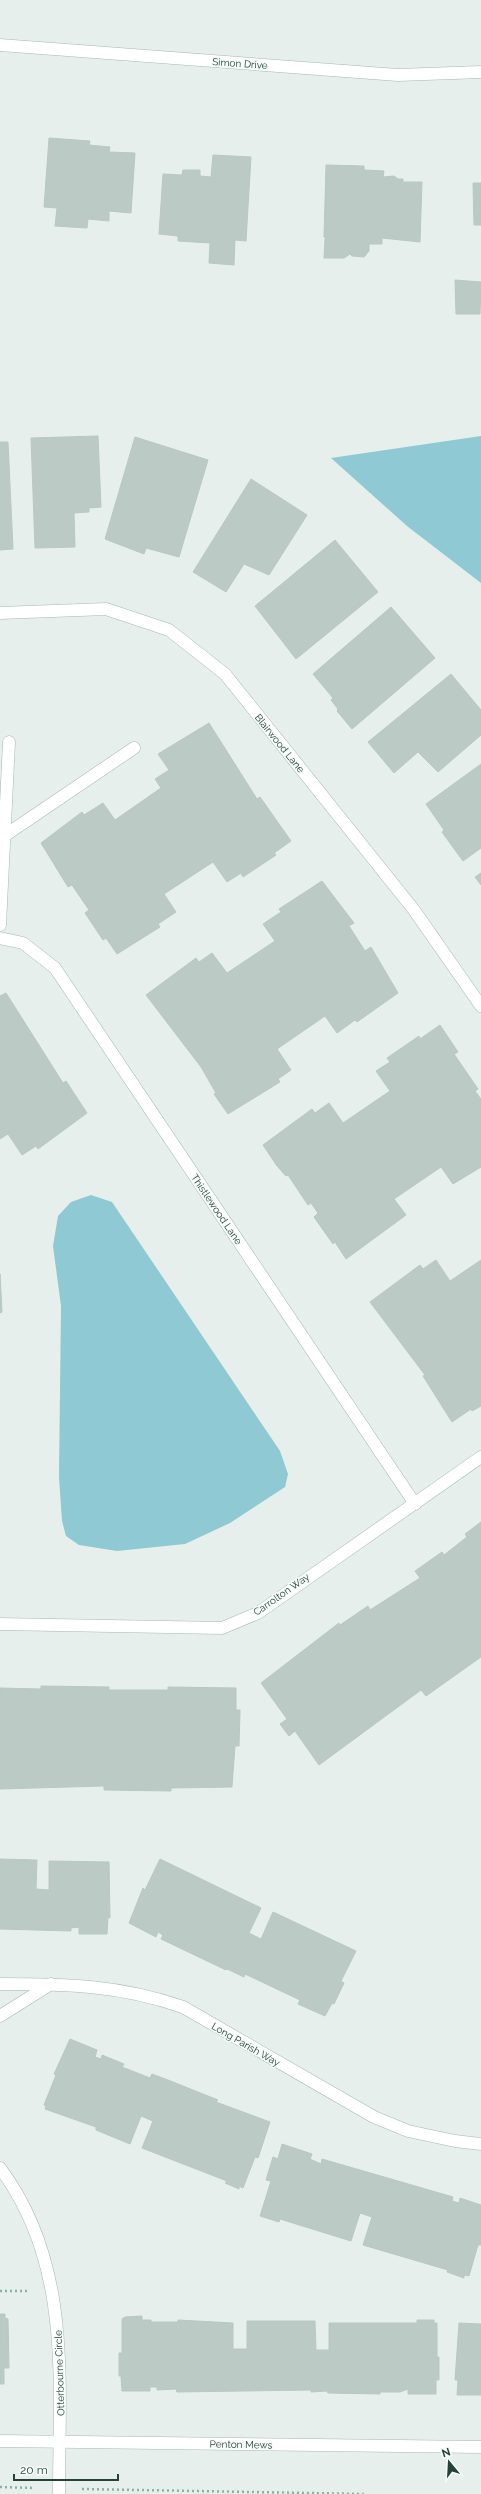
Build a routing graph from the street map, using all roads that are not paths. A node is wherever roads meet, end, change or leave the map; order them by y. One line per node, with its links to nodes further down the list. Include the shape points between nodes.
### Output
1 (0, 45): 2 (street, Simon Drive, via 398,75)
2 (481, 72)
3 (0, 614): 9 (street, Blairwood Lane, via 106,609 169,630 226,674 414,910)
4 (9, 742): 6 (street)
5 (134, 748): 6 (street)
6 (4, 836): 7 (street)
7 (0, 926)
8 (0, 938): 11 (street, Thistlewood Lane, via 23,943 55,968)
9 (481, 1006)
10 (481, 1457): 11 (street, Carrolton Way)
11 (415, 1504): 12 (street, Carrolton Way, via 299,1582 258,1613 222,1628)
12 (0, 1624)
13 (0, 1984): 14 (street, Long Parish Way)
14 (51, 1984): 15 (street); 16 (street, Long Parish Way, via 117,1989 149,1995 183,2007 374,2117 408,2131)
15 (0, 2016)
16 (481, 2144)
17 (0, 2168): 19 (street, Otterbourne Circle, via 26,2211 43,2252 52,2290 60,2343)
18 (0, 2441): 19 (street, Penton Mews)
19 (60, 2442): 20 (street, Penton Mews); 21 (street, Otterbourne Circle)
20 (481, 2447)
21 (59, 2491)

